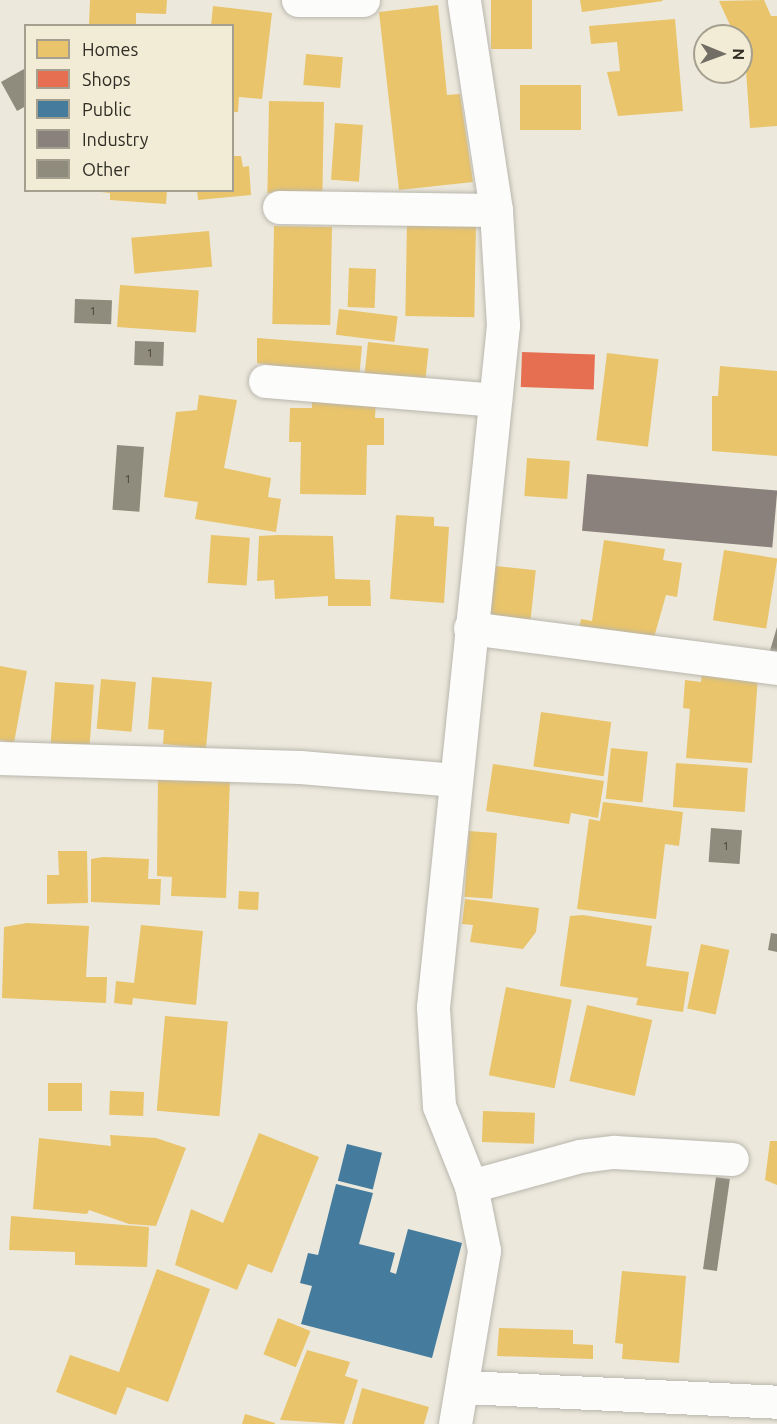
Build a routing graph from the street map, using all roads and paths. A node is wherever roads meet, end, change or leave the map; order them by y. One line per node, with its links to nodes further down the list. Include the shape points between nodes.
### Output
1 (298, 0): 2 (street)
2 (363, 0)
3 (464, 0): 5 (street)
4 (279, 207): 5 (street)
5 (496, 210): 7 (street, via 503,325)
6 (265, 381): 7 (street)
7 (495, 399): 8 (street)
8 (470, 628): 9 (street); 11 (street)
9 (777, 668)
10 (0, 758): 11 (street, via 300,767)
11 (455, 780): 13 (street, via 433,1007 434,1074 439,1106)
12 (732, 1160): 13 (street, via 615,1152 580,1156)
13 (471, 1186): 14 (street, via 484,1250)
14 (465, 1387): 15 (street); 16 (street)
15 (777, 1402)
16 (455, 1424)

